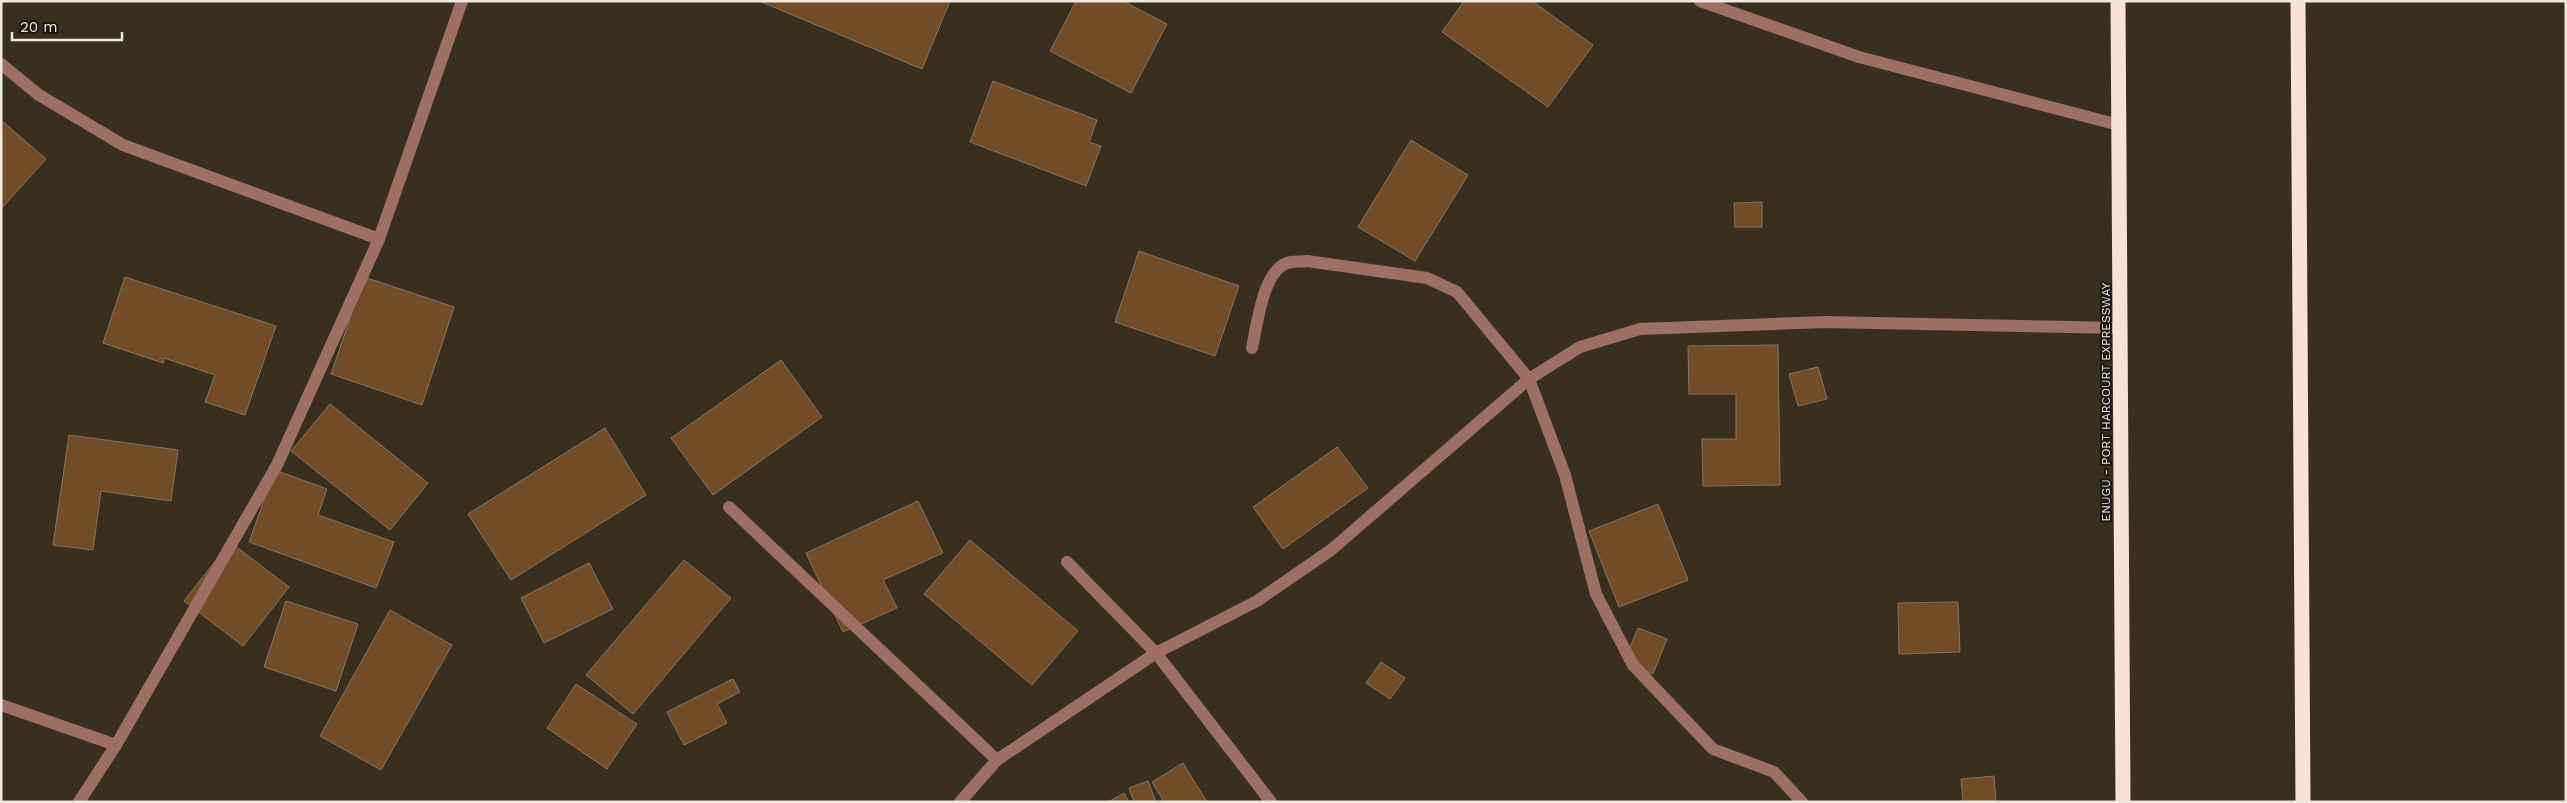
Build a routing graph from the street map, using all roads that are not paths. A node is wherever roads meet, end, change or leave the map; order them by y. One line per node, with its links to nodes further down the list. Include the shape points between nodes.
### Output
1 (462, 1): 7 (street)
2 (1700, 1): 6 (street, via 1859,57)
3 (2118, 1): 6 (highway, ENUGU - PORT HARCOURT EXPRESSWAY)
4 (2298, 1): 22 (highway)
5 (1, 64): 7 (street, via 39,95 123,145)
6 (2119, 125): 8 (highway, ENUGU - PORT HARCOURT EXPRESSWAY)
7 (379, 239): 15 (street, via 277,465)
8 (2121, 328): 10 (street, via 1825,322 1640,329 1580,346); 21 (highway, ENUGU - PORT HARCOURT EXPRESSWAY)
9 (1252, 348): 10 (street, via 1266,286 1274,272 1287,263 1307,261 1427,278 1457,292)
10 (1529, 379): 13 (street, via 1330,550 1257,601); 20 (street, via 1565,475 1596,594 1633,665 1713,749 1774,772)
11 (729, 507): 16 (street)
12 (1067, 562): 13 (street)
13 (1156, 654): 16 (street); 19 (street)
14 (1, 705): 15 (street)
15 (116, 745): 17 (street)
16 (997, 760): 18 (street)
17 (79, 802)
18 (960, 802)
19 (1271, 802)
20 (1802, 802)
21 (2123, 802)
22 (2303, 802)

